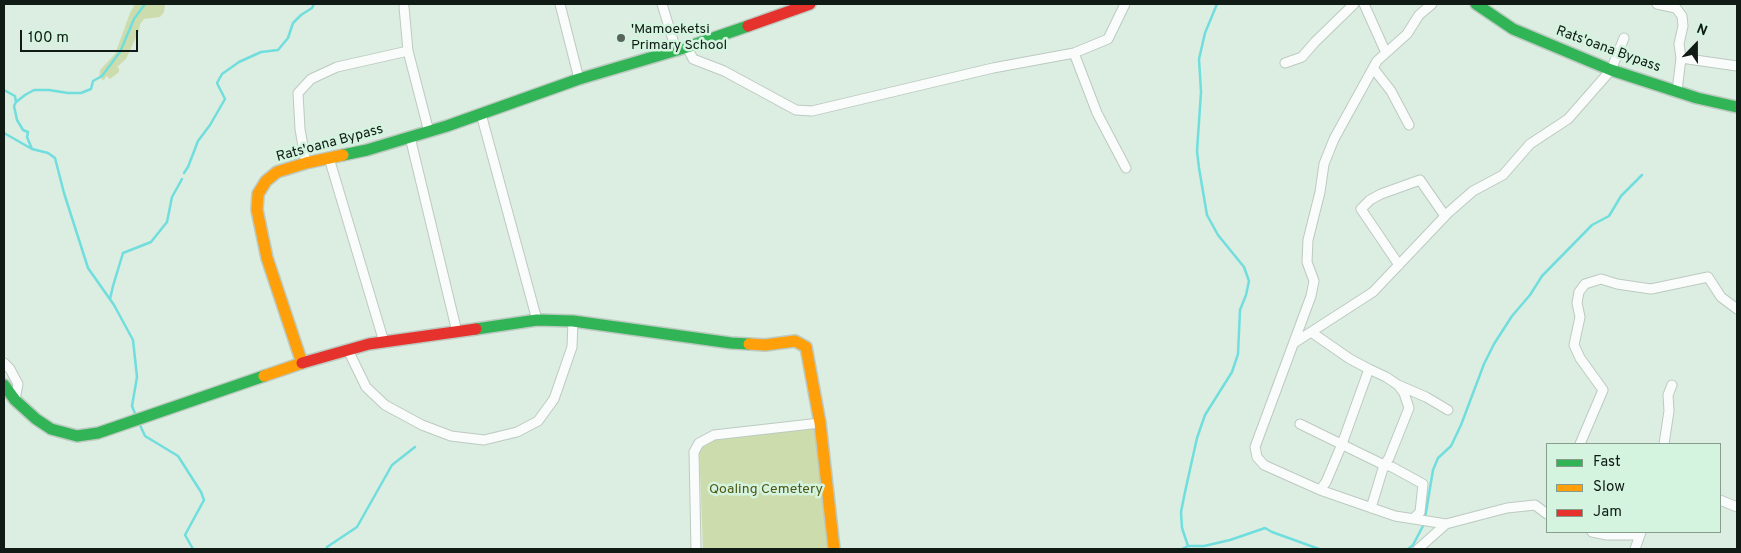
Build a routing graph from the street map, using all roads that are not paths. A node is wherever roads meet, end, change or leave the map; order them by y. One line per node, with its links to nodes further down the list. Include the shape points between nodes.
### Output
1 (560, 4): 21 (street)
2 (662, 4): 12 (street)
3 (808, 4): 12 (street, Rats'oana Bypass)
4 (1125, 4): 14 (street, via 1108,39)
5 (1354, 4): 17 (street, via 1302,57)
6 (1364, 4): 15 (street)
7 (1432, 4): 15 (street)
8 (1476, 4): 20 (street, Rats'oana Bypass, via 1512,29)
9 (1657, 4): 16 (street, via 1676,8 1682,16)
10 (404, 7): 13 (street)
11 (1624, 38): 20 (street)
12 (681, 49): 14 (street, via 692,59 796,110 812,111 993,68); 21 (street, Rats'oana Bypass)
13 (408, 51): 26 (street); 29 (street, via 337,67 311,79 298,93)
14 (1074, 53): 30 (street, via 1098,113)
15 (1386, 53): 19 (street)
16 (1681, 58): 18 (street); 22 (street)
17 (1285, 63)
18 (1737, 66)
19 (1373, 68): 25 (street); 39 (street, via 1334,138 1324,164 1308,240 1307,262 1314,281)
20 (1611, 70): 22 (street, Rats'oana Bypass); 31 (street, via 1568,119 1530,144 1503,175 1474,191)
21 (579, 79): 24 (street, Rats'oana Bypass)
22 (1677, 91): 23 (street, Rats'oana Bypass)
23 (1737, 107)
24 (481, 114): 26 (street, Rats'oana Bypass); 34 (street)
25 (1410, 125)
26 (429, 132): 27 (street, Rats'oana Bypass)
27 (410, 137): 28 (street, Rats'oana Bypass); 36 (street)
28 (329, 158): 29 (street, Rats'oana Bypass); 38 (street)
29 (306, 163): 42 (street, Rats'oana Bypass, via 277,172 266,181 258,194 257,210 267,258)
30 (1126, 168)
31 (1445, 216): 32 (street); 32 (street, via 1420,180 1381,194 1361,209)
32 (1399, 265): 37 (street, via 1373,292)
33 (1737, 309): 51 (street, via 1721,297 1708,277 1651,289 1601,279 1584,284 1577,303 1580,318 1574,345 1602,390)
34 (537, 320): 35 (street); 36 (street)
35 (573, 321): 40 (street, via 572,347 554,399 538,420 517,432 484,440 451,436 422,425 385,404 366,387); 49 (street, via 731,343 765,345 796,341 806,346)
36 (457, 332): 38 (street)
37 (1311, 332): 39 (street); 43 (street)
38 (384, 342): 40 (street)
39 (1294, 343): 55 (street, via 1254,447 1264,465)
40 (348, 350): 42 (street)
41 (4, 363): 47 (street, via 18,384)
42 (302, 363): 47 (street, via 98,433 77,436 50,429)
43 (1370, 369): 45 (street); 53 (street)
44 (4, 385): 47 (street)
45 (1398, 385): 48 (street); 54 (street, via 1409,408)
46 (1672, 385): 52 (street, via 1668,395)
47 (15, 400)
48 (1448, 410)
49 (820, 423): 65 (street, via 714,435 699,443 694,452); 66 (street)
50 (1300, 424): 53 (street)
51 (1580, 443)
52 (1664, 443)
53 (1342, 444): 54 (street); 55 (street)
54 (1384, 465): 57 (street); 60 (street, via 1423,484 1420,512)
55 (1320, 490): 57 (street)
56 (1721, 500): 58 (street)
57 (1371, 508): 60 (street)
58 (1737, 508)
59 (1546, 513): 61 (street, via 1535,505 1507,508)
60 (1413, 518): 61 (street)
61 (1446, 524): 64 (street)
62 (1597, 533): 63 (street)
63 (1640, 533): 67 (street)
64 (1421, 548)
65 (696, 549)
66 (834, 549)
67 (1635, 549)

